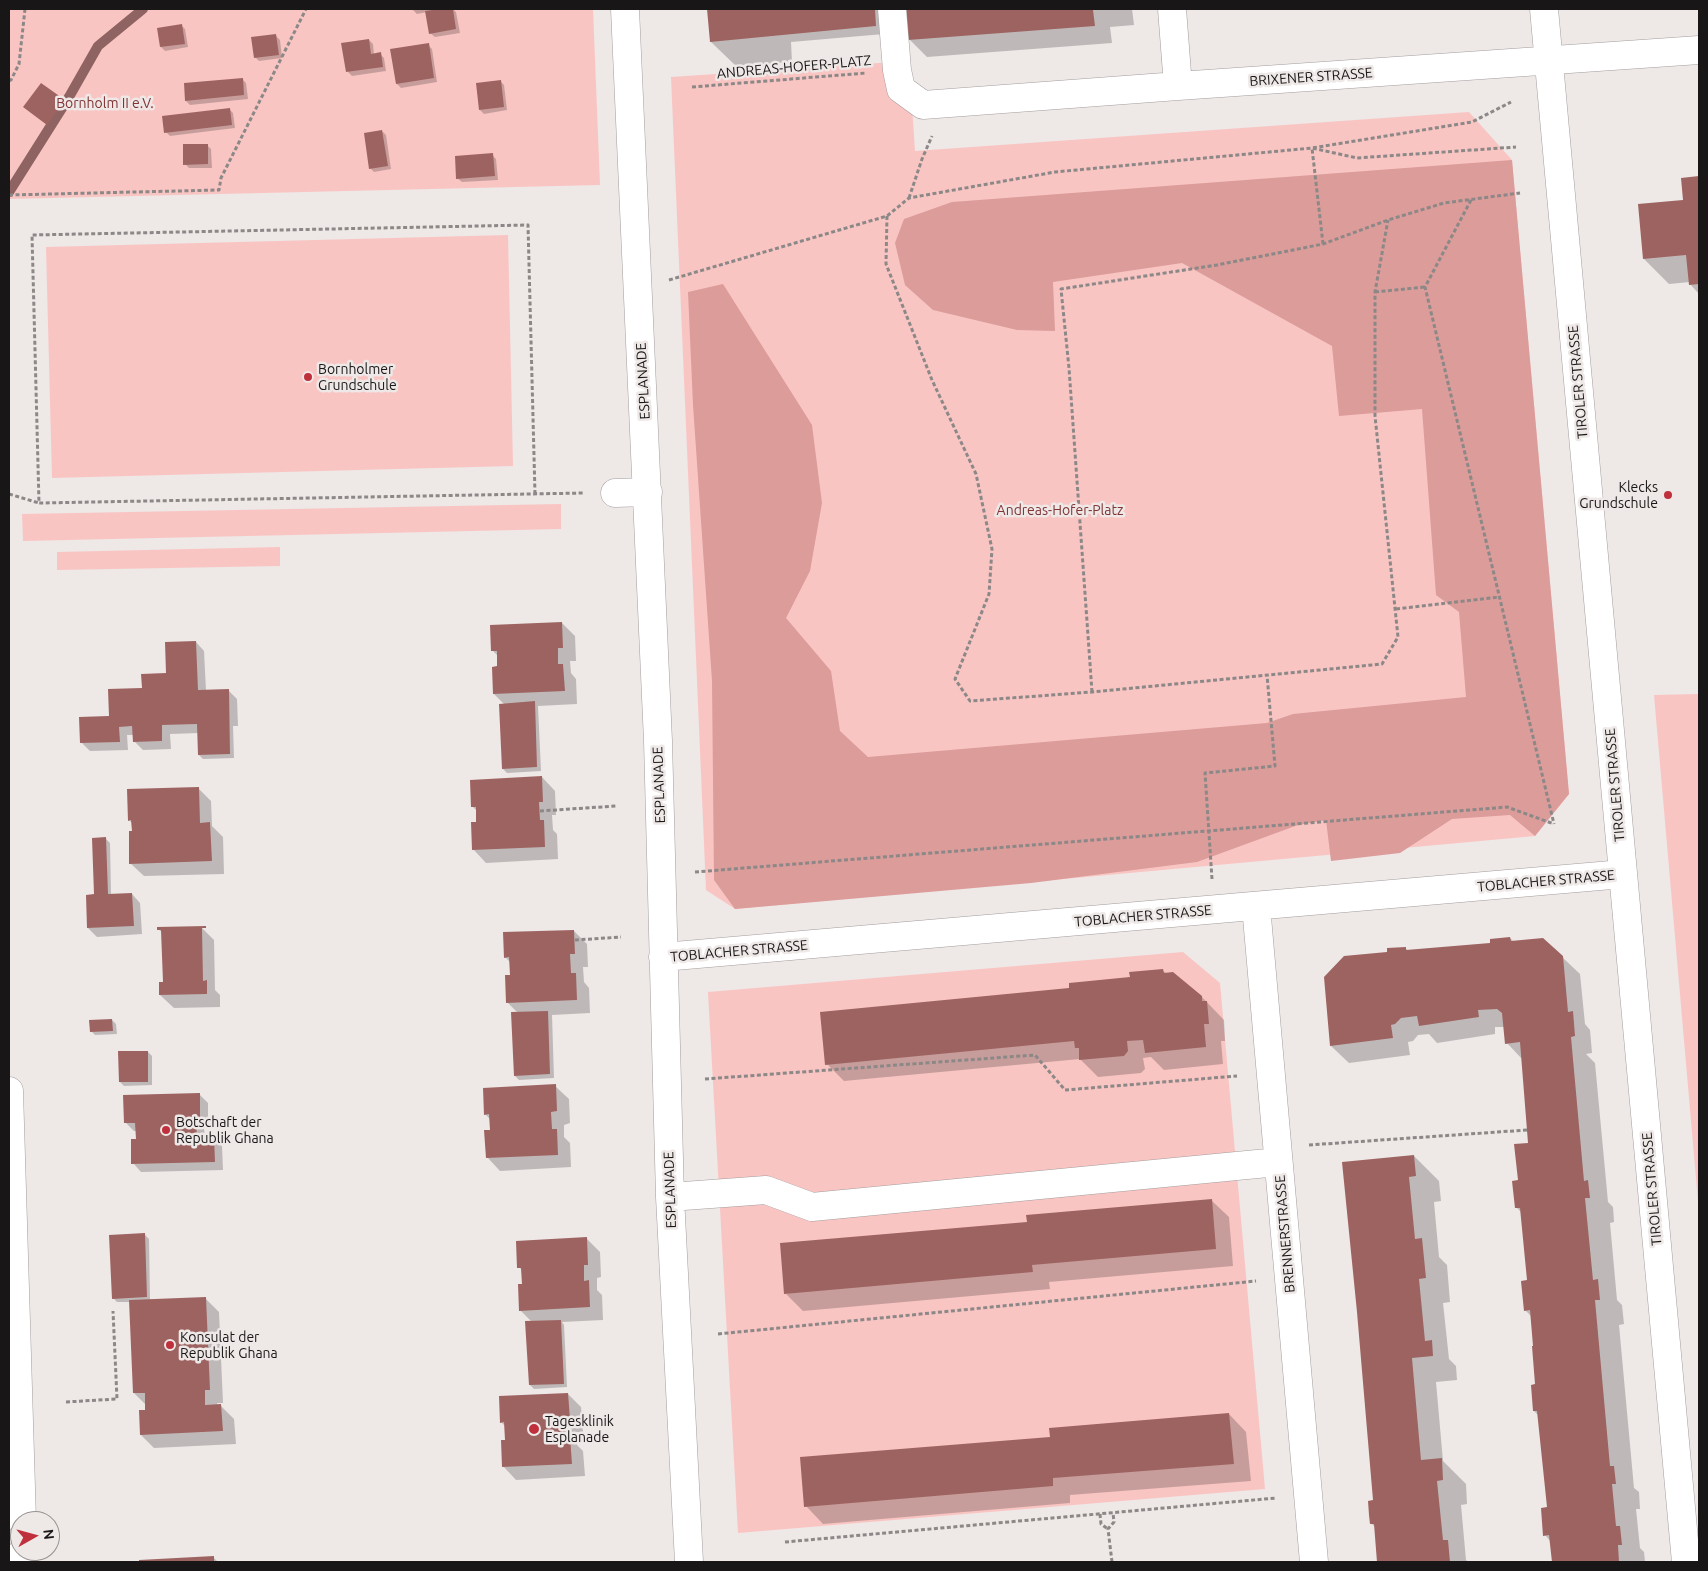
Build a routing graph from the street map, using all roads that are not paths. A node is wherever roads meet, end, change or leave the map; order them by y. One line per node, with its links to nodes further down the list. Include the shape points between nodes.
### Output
1 (626, 9): 8 (street, ESPLANADE)
2 (892, 9): 7 (street, BRIXENER STRASSE, via 897,70 902,89 934,105)
3 (1172, 9): 7 (street)
4 (1544, 9): 6 (street, TIROLER STRASSE)
5 (1699, 50): 6 (street, BRIXENER STRASSE)
6 (1548, 61): 7 (street, BRIXENER STRASSE); 10 (street, TIROLER STRASSE)
7 (1178, 86)
8 (648, 492): 9 (street); 12 (street, ESPLANADE)
9 (615, 493)
10 (1623, 874): 11 (street, TOBLACHER STRASSE); 19 (street, TIROLER STRASSE)
11 (1256, 906): 12 (street, TOBLACHER STRASSE); 14 (street, BRENNERSTRASSE)
12 (663, 957): 15 (street, ESPLANADE)
13 (9, 1090): 16 (street)
14 (1278, 1162): 15 (street, via 812,1207 766,1190); 18 (street, BRENNERSTRASSE)
15 (670, 1197): 17 (street, ESPLANADE)
16 (22, 1511)
17 (689, 1562)
18 (1314, 1562)
19 (1686, 1562)

